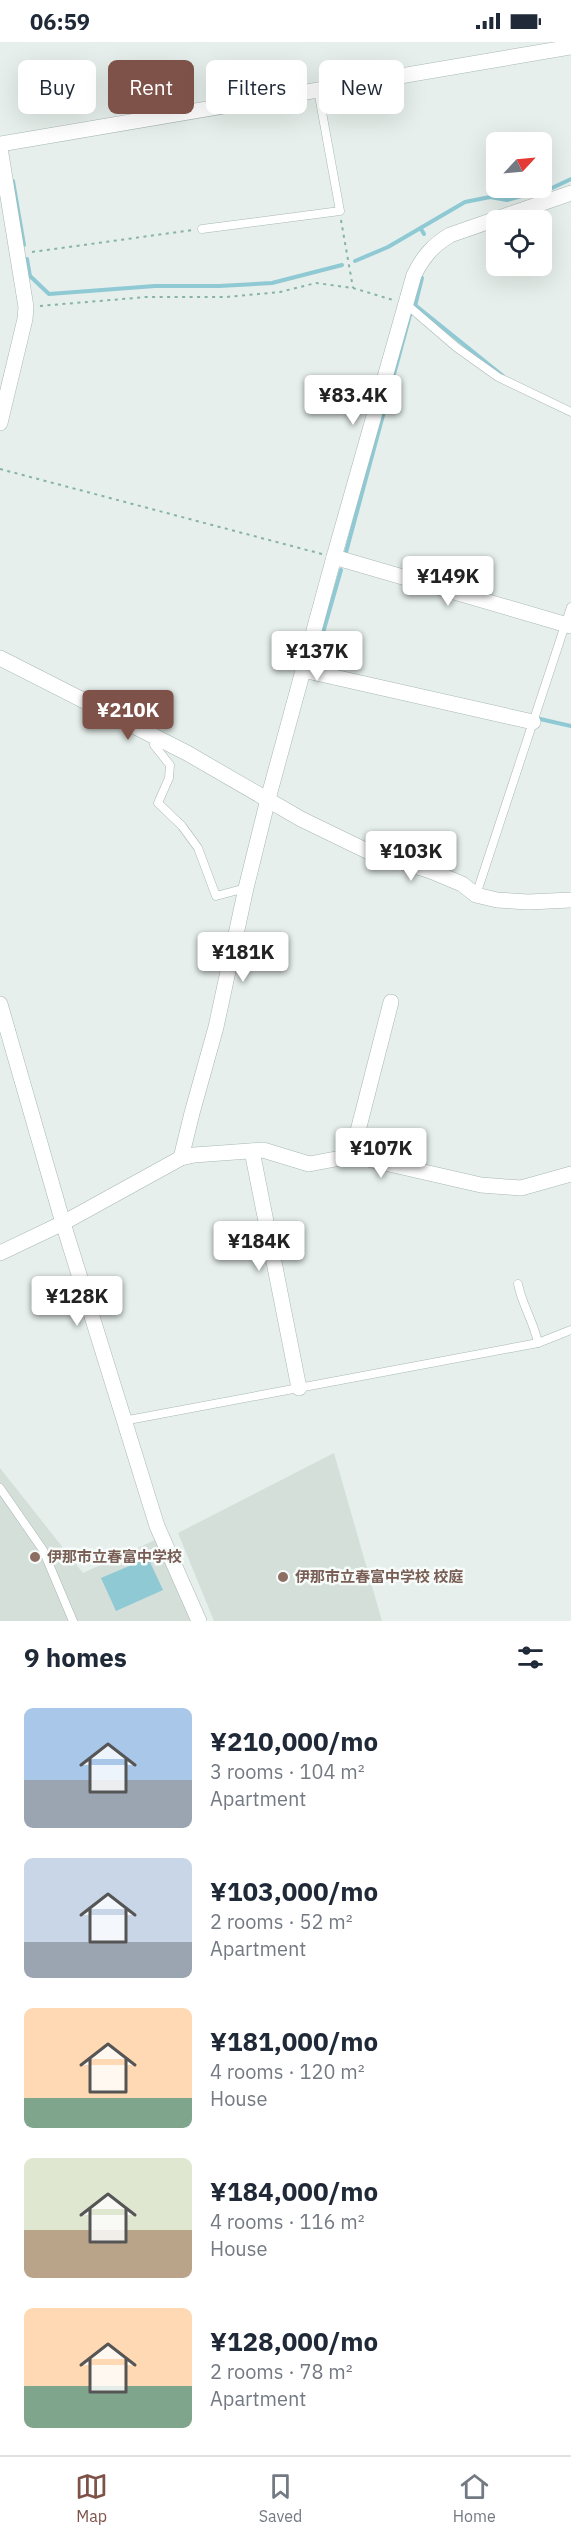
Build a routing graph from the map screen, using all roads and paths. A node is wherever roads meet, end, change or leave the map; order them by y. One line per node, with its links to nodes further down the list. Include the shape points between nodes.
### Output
1 (570, 42): 2 (street)
2 (571, 48): 3 (street)
3 (318, 90): 4 (street); 6 (lane)
4 (0, 146): 8 (street)
5 (571, 194): 10 (street, via 466,228 436,243 423,257)
6 (340, 211): 7 (lane); 9 (path)
7 (202, 229): 8 (path)
8 (17, 254): 11 (street)
9 (353, 288): 10 (path); 11 (path, via 316,283 280,292 226,297 146,297)
10 (405, 303): 12 (lane, via 498,377); 15 (street)
11 (26, 307): 13 (street)
12 (571, 412)
13 (0, 423)
14 (0, 468): 15 (path)
15 (334, 557): 17 (street); 19 (street)
16 (571, 607): 17 (lane)
17 (568, 625): 20 (lane)
18 (0, 658): 21 (street)
19 (303, 670): 20 (street); 22 (street)
20 (532, 722): 24 (lane)
21 (155, 736): 22 (street); 23 (lane, via 154,745 170,765 158,803 198,848 216,896)
22 (268, 799): 23 (street); 24 (street, via 367,851 462,884)
23 (246, 888): 29 (street, via 216,1027)
24 (476, 895): 25 (street, via 528,902)
25 (571, 900)
26 (391, 1002): 30 (street)
27 (0, 1004): 32 (street)
28 (252, 1151): 29 (street); 30 (street, via 262,1150 309,1164); 37 (street)
29 (181, 1158): 32 (street)
30 (351, 1158): 31 (street, via 481,1185 521,1188)
31 (571, 1174)
32 (63, 1223): 33 (street); 38 (street)
33 (0, 1253)
34 (518, 1284): 36 (lane)
35 (571, 1330): 36 (lane)
36 (538, 1343): 37 (lane)
37 (299, 1388): 38 (lane)
38 (123, 1422): 41 (street, via 157,1526)
39 (0, 1488): 40 (lane, via 43,1550)
40 (73, 1621)
41 (198, 1621)

